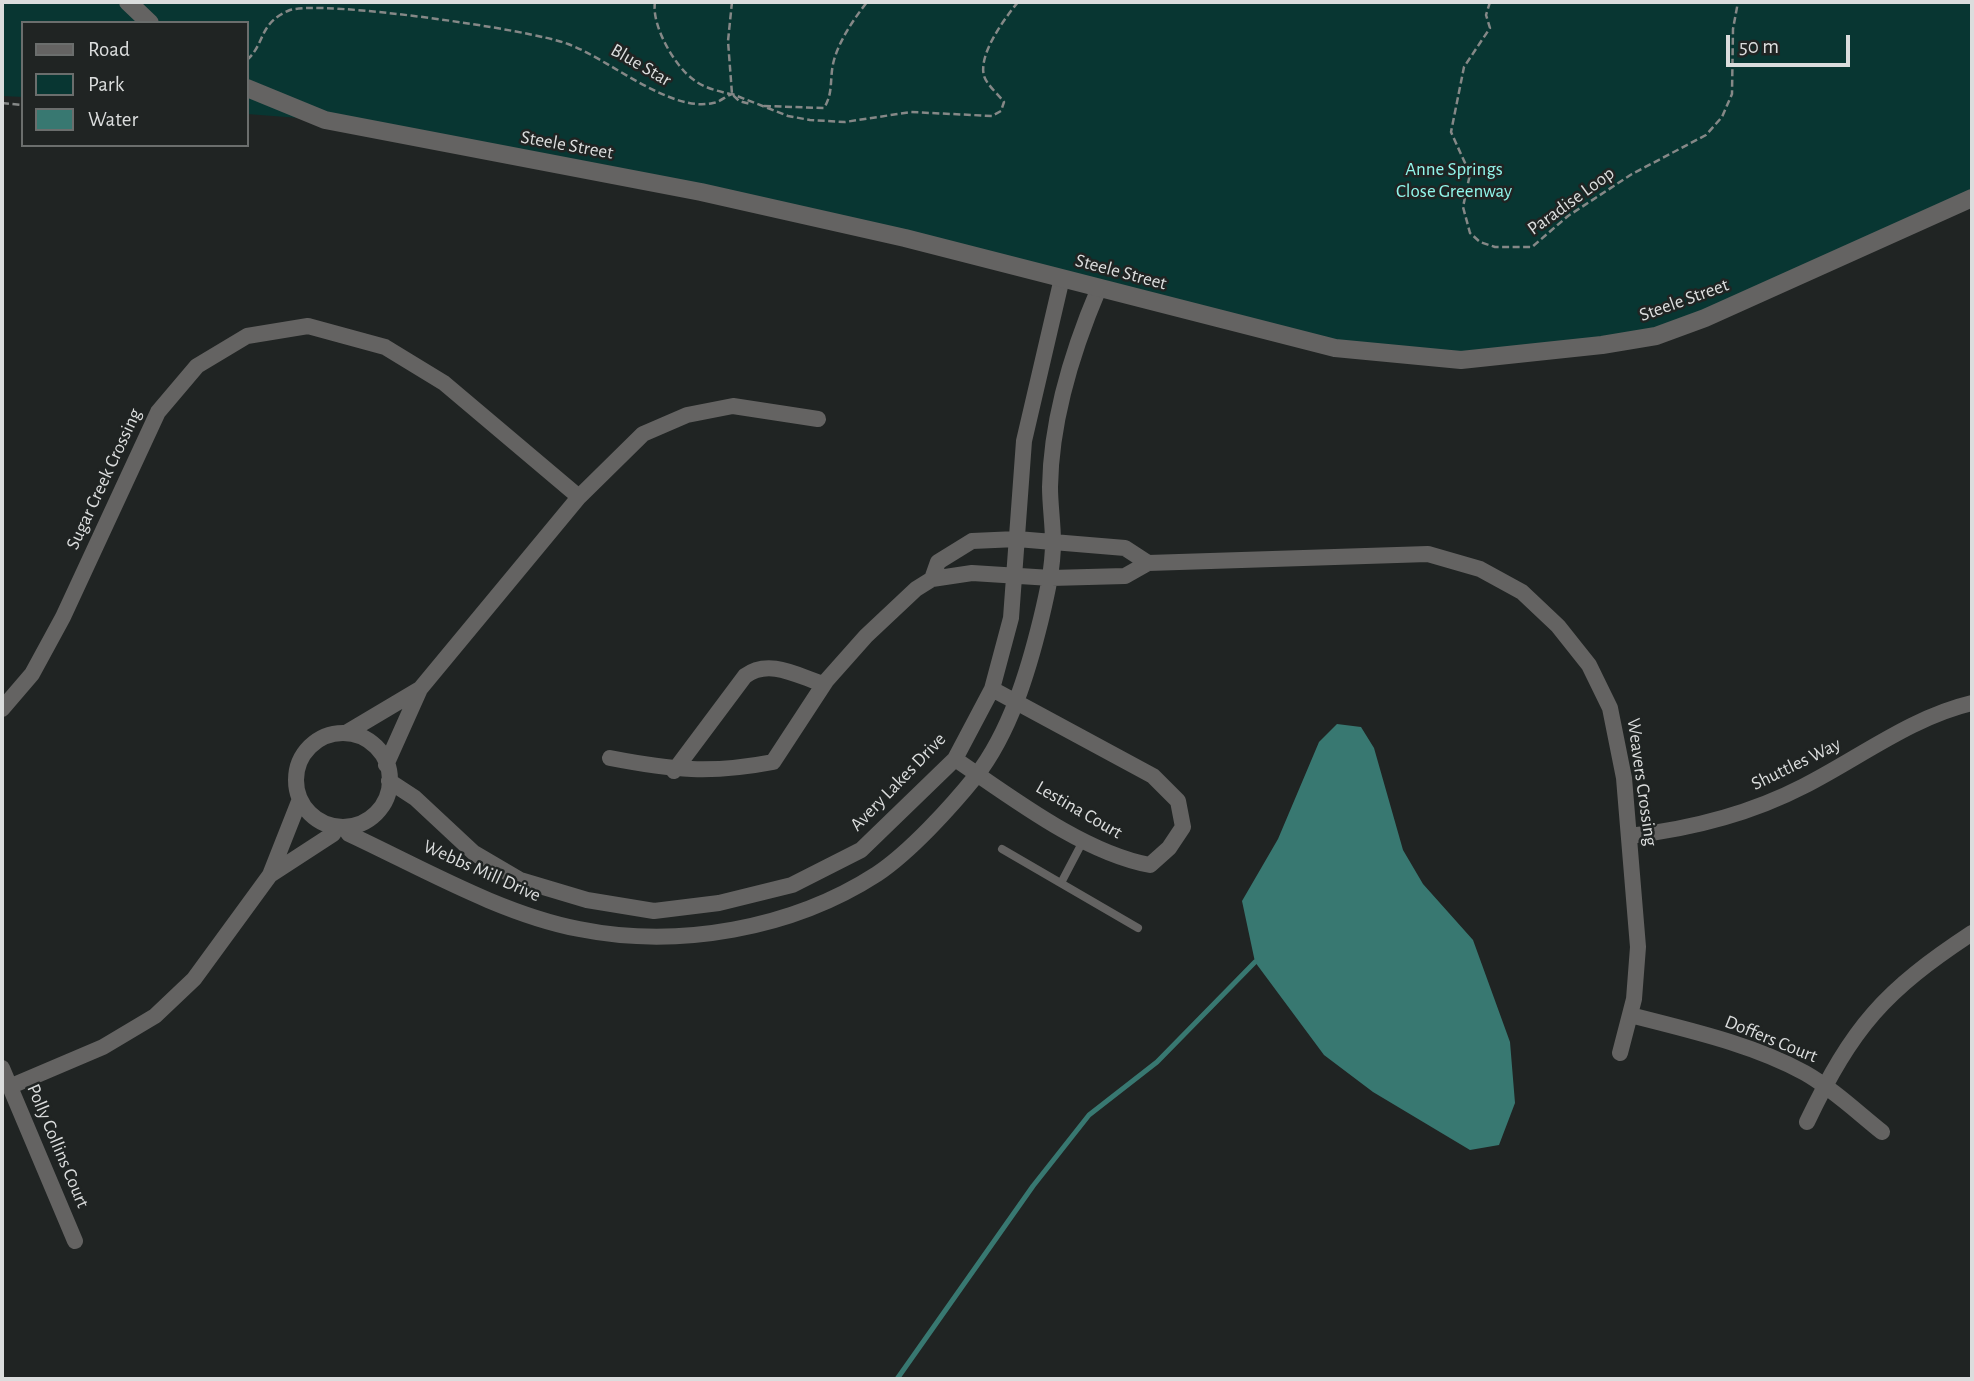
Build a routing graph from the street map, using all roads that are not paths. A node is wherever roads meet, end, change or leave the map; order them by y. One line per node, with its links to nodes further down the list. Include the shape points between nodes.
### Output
1 (128, 2): 2 (street)
2 (148, 21)
3 (248, 88): 5 (street, Steele Street, via 325,120 701,192)
4 (1972, 198): 6 (street, Steele Street, via 1656,336 1461,360 1335,348)
5 (1062, 278): 6 (street, Steele Street); 9 (street, Avery Lakes Drive, via 1024,441)
6 (1099, 288): 10 (street, via 1082,328 1055,434 1050,488)
7 (818, 419): 8 (street, via 733,406 687,415 643,434)
8 (579, 497): 16 (street); 20 (street, Sugar Creek Crossing, via 444,383 385,346 308,326 247,336 198,366 158,412 63,617 32,674)
9 (1017, 539): 10 (street, Weavers Crossing); 12 (street, Avery Lakes Drive); 14 (street, Weavers Crossing, via 963,545 938,562)
10 (1053, 541): 11 (street, Weavers Crossing, via 1125,548); 13 (street)
11 (1148, 563): 13 (street, Weavers Crossing, via 1125,576); 29 (street, Weavers Crossing, via 1429,554 1480,569 1522,592 1558,626 1589,665 1610,708 1624,778)
12 (1014, 574): 13 (street, Weavers Crossing); 14 (street, Weavers Crossing, via 972,573); 17 (street, Avery Lakes Drive, via 1011,618)
13 (1051, 578): 18 (street)
14 (932, 579): 15 (street, via 866,636)
15 (823, 684): 24 (street, via 773,762 739,769); 24 (street, via 772,667 754,669)
16 (420, 689): 21 (street); 25 (street)
17 (992, 689): 18 (street); 23 (street, Avery Lakes Drive)
18 (1017, 702): 26 (street); 30 (street, Lestina Court, via 1153,776 1178,801 1183,827 1150,865)
19 (1972, 703): 29 (street, Shuttles Way, via 1938,711 1812,782 1752,809 1710,823)
20 (2, 709)
21 (346, 733): 25 (street, via 373,744); 27 (street, via 324,737 306,750 295,780)
22 (610, 758): 24 (street)
23 (955, 759): 26 (street, Lestina Court); 34 (street, Avery Lakes Drive, via 862,850)
24 (674, 771)
25 (388, 773): 28 (street, via 386,799 378,811 366,821); 34 (street, Avery Lakes Drive, via 474,853 520,880 587,900 654,911 719,903)
26 (977, 774): 30 (street, Lestina Court); 35 (street, Webbs Mill Drive, via 878,873)
27 (300, 799): 28 (street, via 319,821); 32 (street)
28 (341, 827): 32 (street); 35 (street, Webbs Mill Drive, via 349,835 527,916 581,930 682,938)
29 (1629, 836): 38 (street, Weavers Crossing, via 1638,947)
30 (1083, 841): 33 (lane)
31 (1002, 849): 33 (lane)
32 (271, 875): 42 (street, via 194,979 155,1016 103,1047)
33 (1061, 883): 36 (lane)
34 (792, 885): 35 (street)
35 (803, 910)
36 (1139, 928)
37 (1972, 933): 41 (street, via 1889,994 1858,1029)
38 (1630, 1014): 39 (street, Weavers Crossing); 41 (street, Doffers Court, via 1729,1043)
39 (1620, 1053)
40 (2, 1068): 42 (street, Polly Collins Court)
41 (1825, 1085): 43 (street); 44 (street, Doffers Court)
42 (9, 1087): 45 (street, Polly Collins Court)
43 (1807, 1122)
44 (1882, 1132)
45 (75, 1241)

